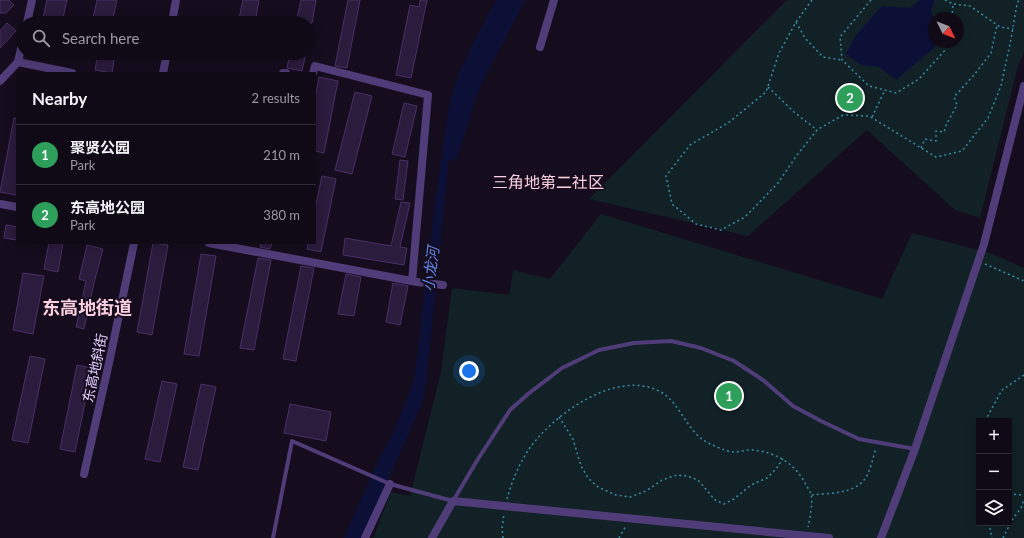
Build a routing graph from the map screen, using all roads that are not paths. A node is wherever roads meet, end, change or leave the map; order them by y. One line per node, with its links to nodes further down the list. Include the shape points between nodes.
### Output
1 (32, 0): 4 (street)
2 (176, 0): 5 (street)
3 (554, 0): 6 (street)
4 (29, 16)
5 (173, 16)
6 (540, 47)
7 (166, 60): 10 (street)
8 (18, 62): 9 (street); 12 (street)
9 (67, 72)
10 (163, 72)
11 (313, 72): 18 (street, via 315,66 428,95)
12 (0, 81)
13 (1024, 86): 20 (street, via 984,244)
14 (0, 204): 15 (street)
15 (16, 207)
16 (134, 244): 21 (street, 东高地斜街)
17 (214, 244): 18 (street)
18 (415, 281): 19 (street)
19 (443, 285)
20 (915, 449): 23 (lane, via 859,439 821,422 793,406 763,380 734,361 701,348 671,341 634,343 600,350 562,368 528,394 510,410); 28 (street)
21 (84, 474)
22 (390, 484): 23 (lane); 24 (lane, via 292,441); 25 (street)
23 (453, 501): 26 (street); 27 (street)
24 (273, 538)
25 (365, 538)
26 (432, 538)
27 (829, 538)
28 (881, 538)

